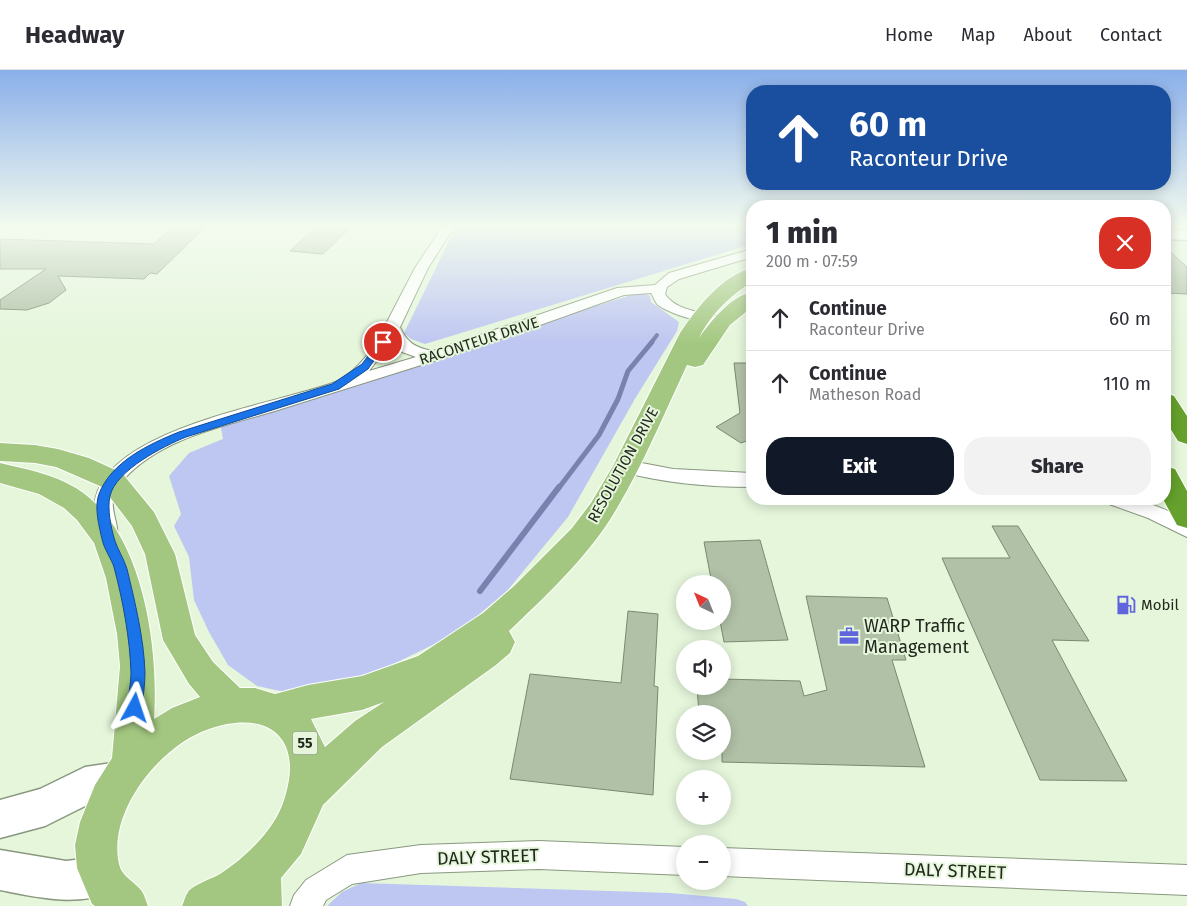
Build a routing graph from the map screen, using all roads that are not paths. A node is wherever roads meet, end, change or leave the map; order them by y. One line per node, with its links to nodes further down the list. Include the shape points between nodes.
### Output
1 (423, 266): 7 (street)
2 (708, 266): 4 (street, via 674,276)
3 (746, 278): 6 (main road, RESOLUTION DRIVE, via 718,299)
4 (658, 289): 6 (street, via 662,301 678,311); 8 (street, RACONTEUR DRIVE, via 622,291)
5 (746, 301): 6 (main road, RESOLUTION DRIVE)
6 (711, 319): 13 (main road, RESOLUTION DRIVE, via 710,335)
7 (393, 328): 8 (street, via 403,347); 9 (street, via 365,366)
8 (434, 356): 9 (street, RACONTEUR DRIVE)
9 (336, 386): 15 (street, RACONTEUR DRIVE, via 182,434 137,458)
10 (1171, 410): 11 (highway)
11 (1187, 435)
12 (0, 452): 15 (main road, via 58,458)
13 (634, 468): 16 (street, via 709,479); 23 (main road, RESOLUTION DRIVE, via 571,549 524,598 462,646 429,668 362,693); 25 (main road, RESOLUTION DRIVE, via 609,525 544,602 484,654 378,727 346,753)
14 (0, 473): 21 (main road, 55, via 19,476 73,500 94,520)
15 (112, 480): 21 (street, RACONTEUR DRIVE, via 104,495 103,510); 22 (main road, via 144,520 160,554 180,640 201,672)
16 (746, 480)
17 (1171, 487): 19 (highway)
18 (1134, 505): 20 (street, via 1155,512)
19 (1187, 517)
20 (1187, 530)
21 (108, 541): 24 (main road, 55, via 120,566 138,674)
22 (232, 705): 23 (main road, 55, via 256,705); 24 (main road, 55, via 206,711 179,724 154,742)
23 (276, 711): 25 (main road, 55, via 292,722 304,740 310,764)
24 (125, 773): 26 (street, via 85,786 45,807); 32 (main road, 55, via 106,805 98,831 96,856)
25 (308, 792): 31 (main road, 55, via 298,819)
26 (0, 819)
27 (676, 861): 34 (street, DALY STREET, via 539,855 421,859 347,870 316,890)
28 (731, 862): 30 (street, DALY STREET)
29 (0, 870): 32 (street)
30 (1187, 880)
31 (260, 889): 33 (main road, 55, via 227,896)
32 (113, 892)
33 (204, 906)
34 (305, 906)

